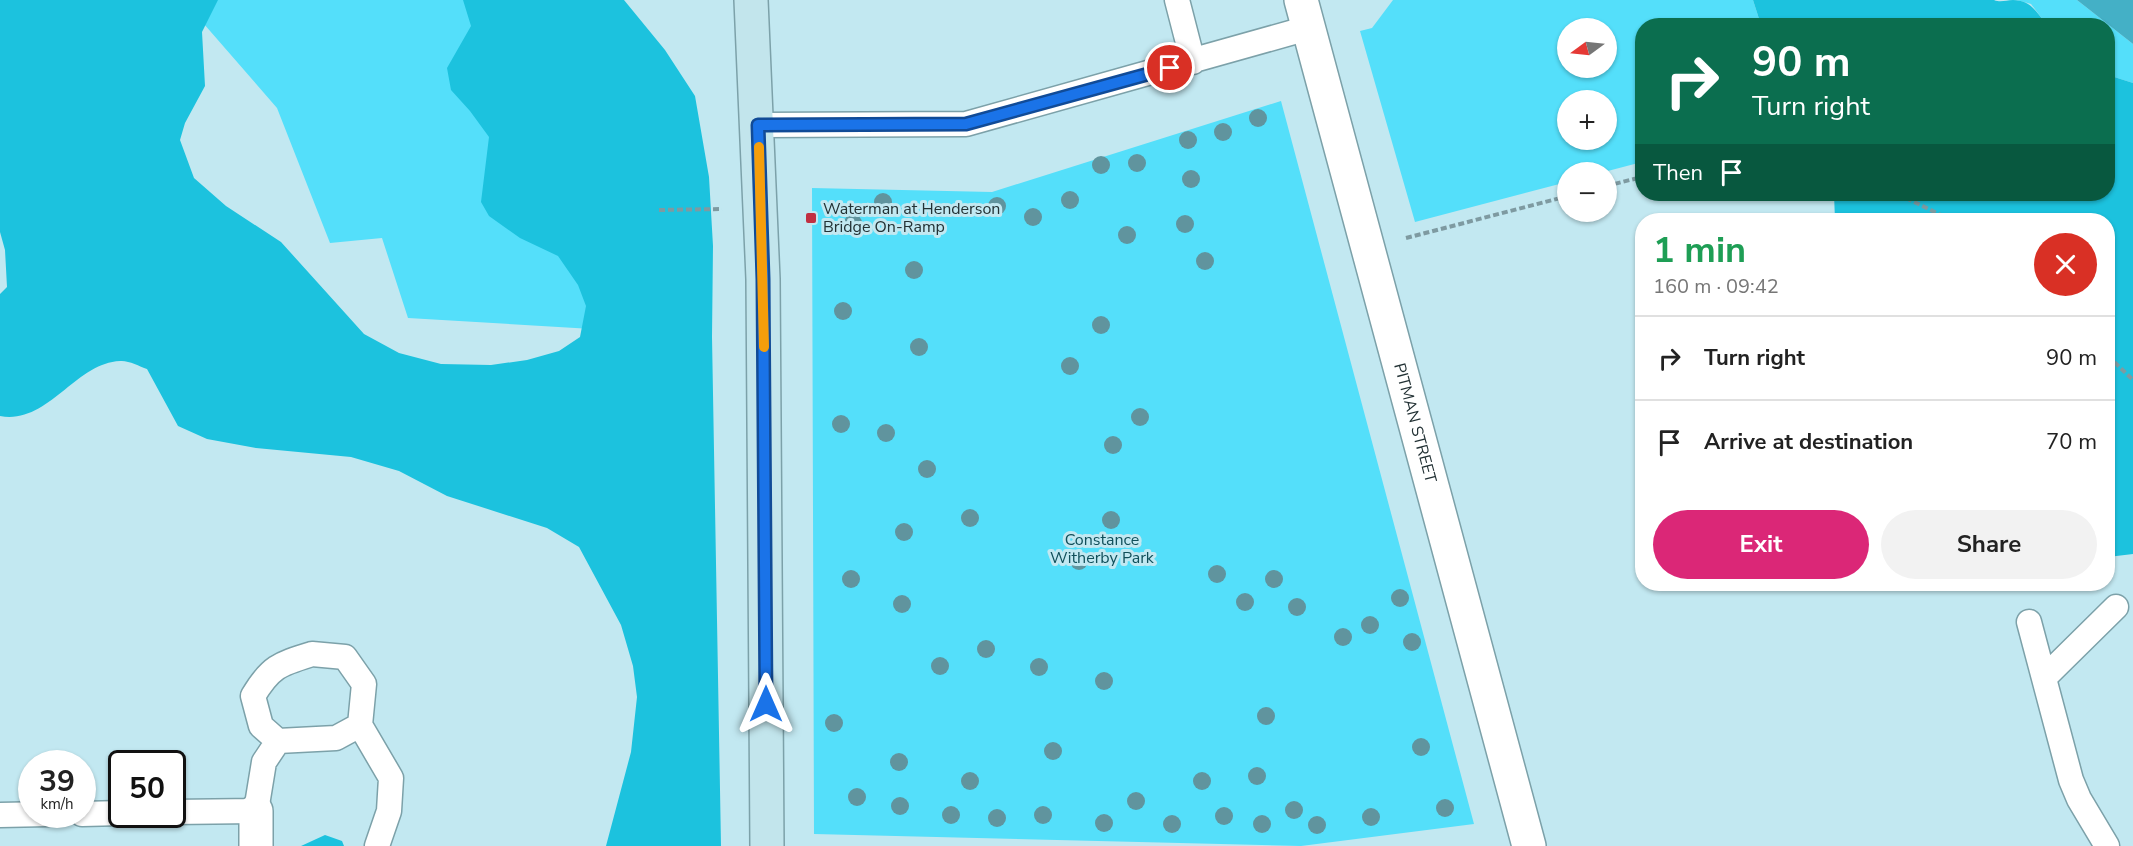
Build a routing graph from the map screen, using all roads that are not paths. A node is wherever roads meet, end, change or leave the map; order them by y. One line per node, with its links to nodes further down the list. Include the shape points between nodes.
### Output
1 (751, 0): 5 (main road)
2 (1177, 0): 4 (lane)
3 (1305, 14): 4 (lane); 18 (street, PITMAN STREET)
4 (1193, 62): 5 (lane, via 966,124)
5 (758, 125): 17 (main road, via 763,279)
6 (2116, 607): 8 (lane)
7 (2029, 622): 8 (lane)
8 (2044, 678): 19 (lane, via 2071,780)
9 (360, 725): 10 (lane, via 336,738); 10 (lane, via 364,684 358,675 345,657 312,654 282,663 265,676 253,696 261,726); 16 (lane, via 391,778 389,811)
10 (278, 741): 11 (lane, via 264,762)
11 (255, 811): 12 (lane); 15 (street)
12 (186, 812)
13 (0, 815): 14 (lane)
14 (18, 815)
15 (256, 846)
16 (377, 846)
17 (767, 846)
18 (1529, 846)
19 (2107, 846)

